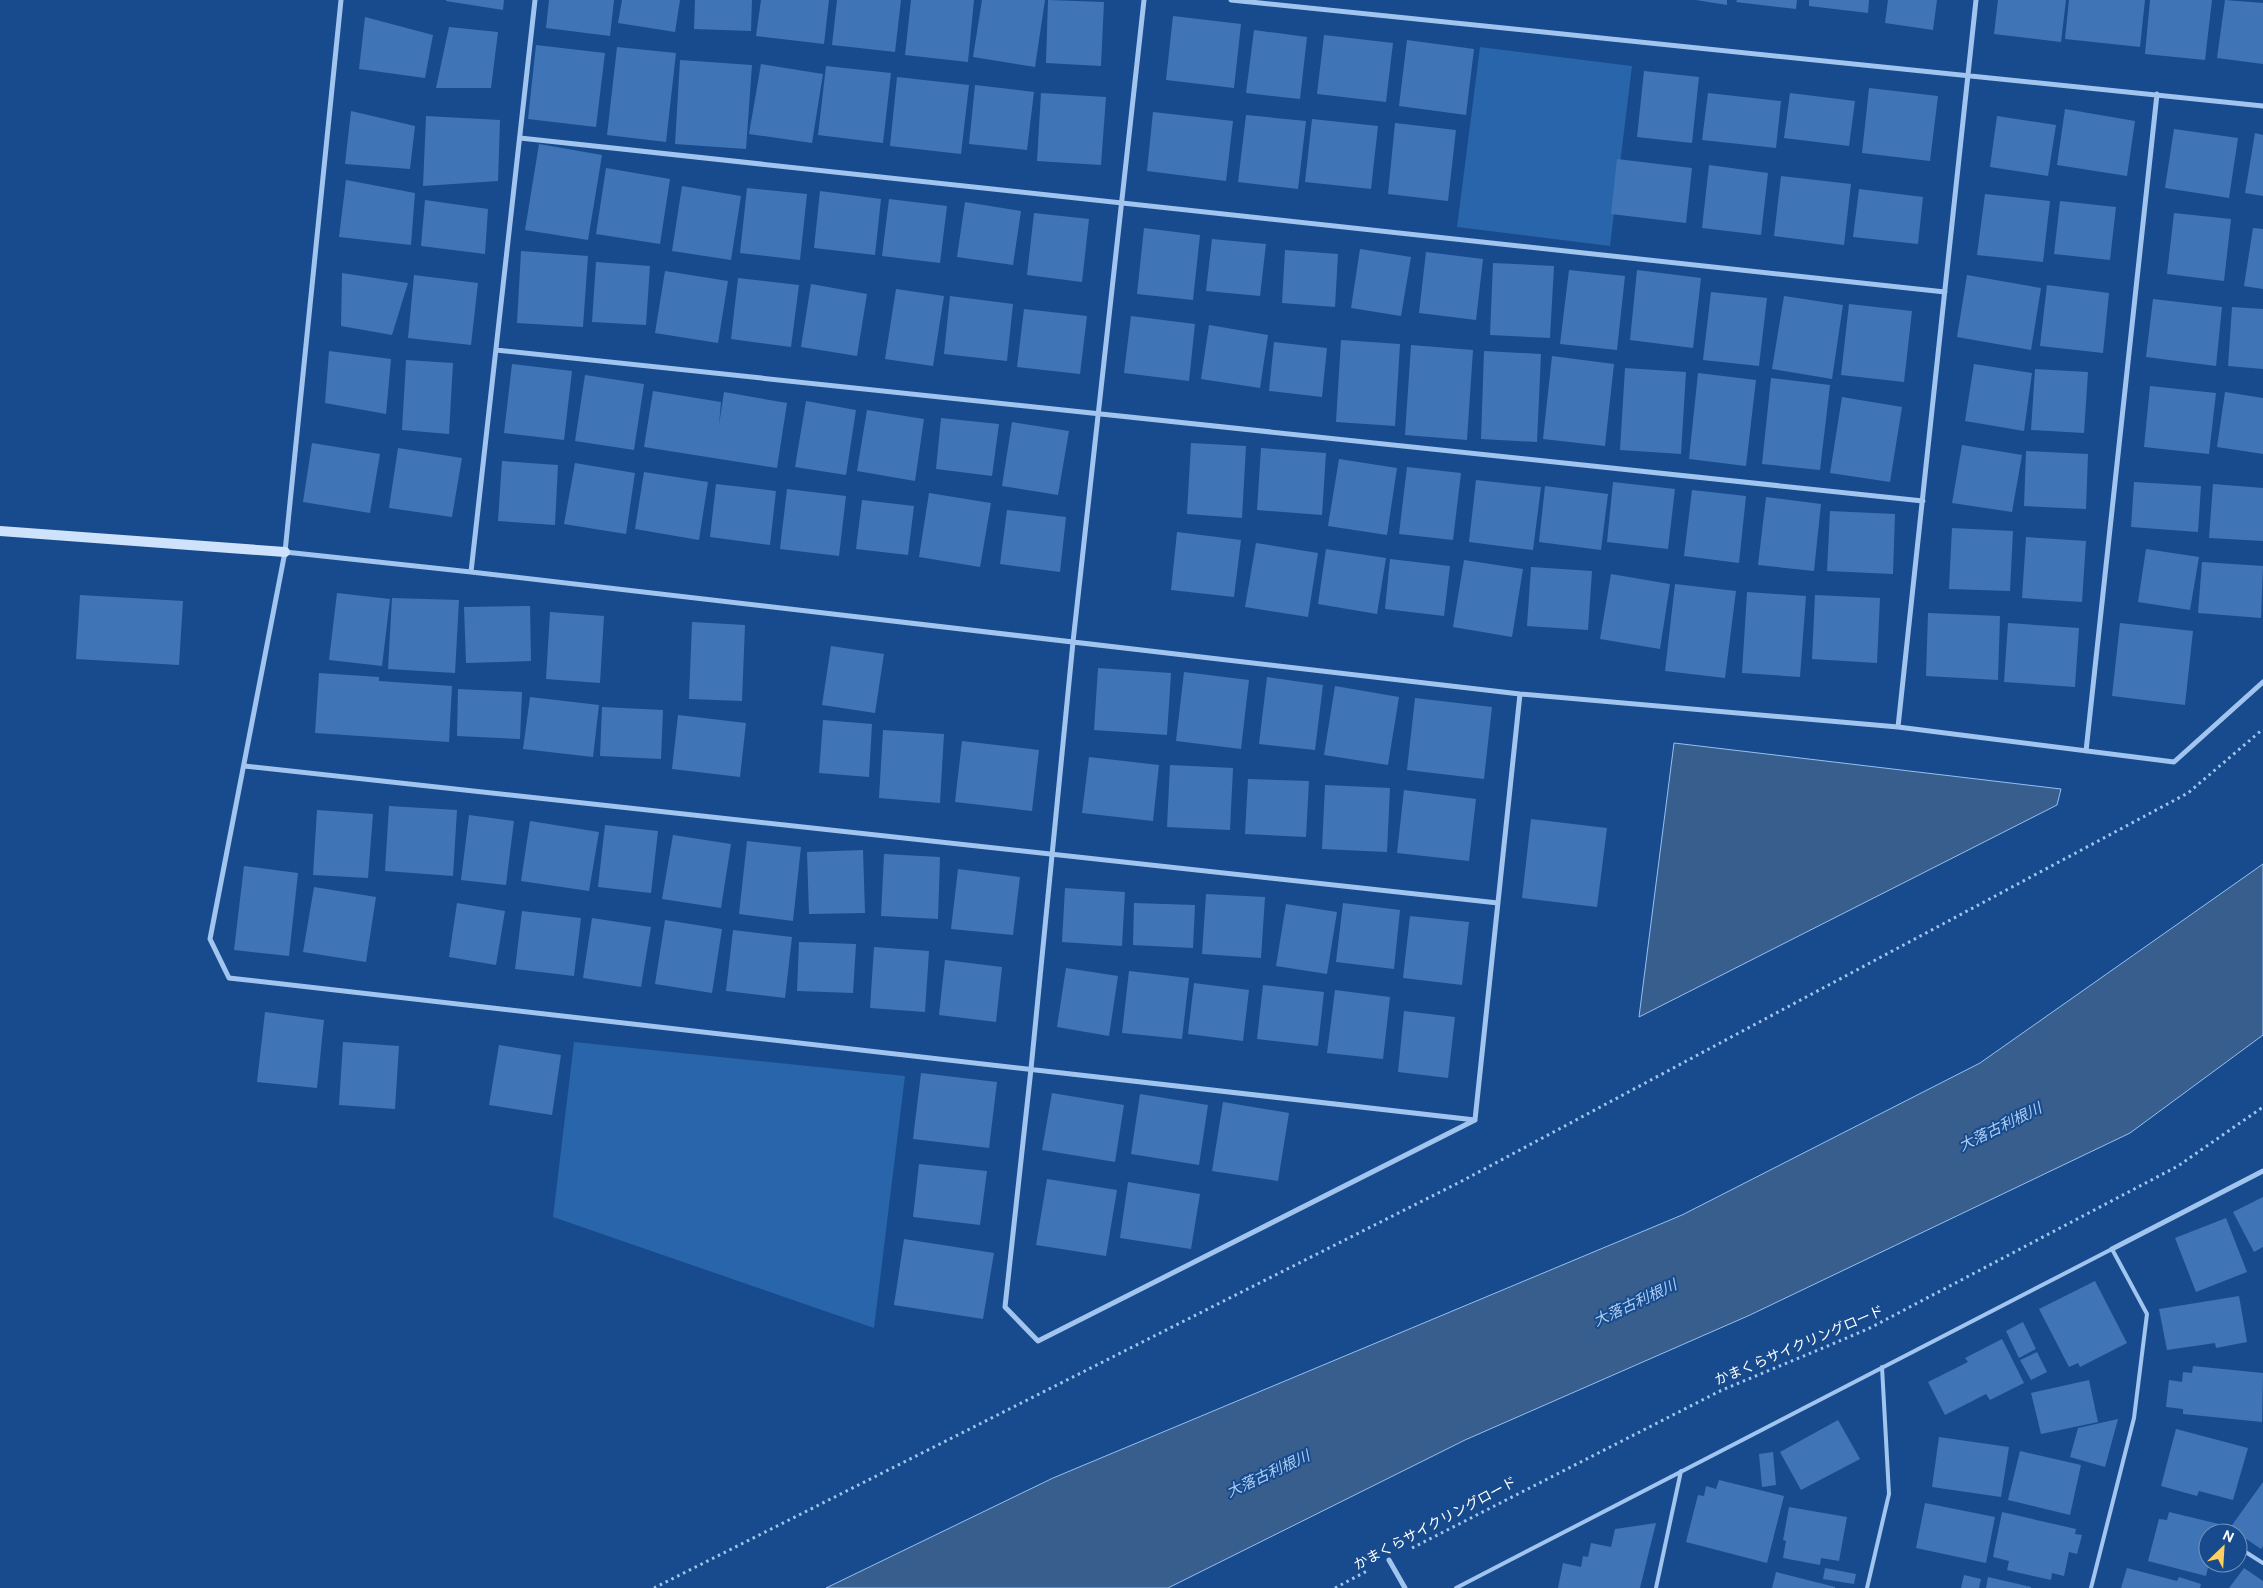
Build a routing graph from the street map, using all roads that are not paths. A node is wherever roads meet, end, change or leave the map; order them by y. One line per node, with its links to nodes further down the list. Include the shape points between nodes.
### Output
1 (341, 0): 16 (street)
2 (535, 0): 9 (street)
3 (1144, 0): 10 (street)
4 (1231, 0): 6 (street)
5 (1976, 0): 6 (street)
6 (1969, 75): 7 (street); 11 (street)
7 (2157, 94): 8 (street); 22 (street)
8 (2263, 106)
9 (520, 138): 10 (street); 12 (street)
10 (1121, 203): 11 (street); 13 (street)
11 (1945, 292): 14 (street)
12 (496, 350): 13 (street); 17 (street)
13 (1098, 413): 14 (street); 18 (street)
14 (1923, 501): 21 (street)
15 (0, 531): 16 (street)
16 (285, 552): 17 (street); 23 (street)
17 (472, 572): 18 (street)
18 (1073, 642): 20 (street); 24 (street)
19 (2263, 682): 22 (street, via 2174,762)
20 (1520, 694): 21 (street); 25 (street)
21 (1898, 728): 22 (street)
22 (2086, 751)
23 (244, 766): 24 (street); 26 (street, via 210,939 229,978)
24 (1052, 854): 25 (street); 26 (street)
25 (1498, 903): 27 (street)
26 (1031, 1069): 27 (street); 27 (street, via 1005,1307 1038,1342)
27 (1475, 1120)
28 (2263, 1171): 29 (street)
29 (2112, 1248): 30 (lane); 39 (lane, via 2147,1314 2134,1418)
30 (1882, 1367): 31 (lane); 38 (lane, via 1889,1494)
31 (1682, 1472): 36 (lane); 37 (lane)
32 (2248, 1554): 34 (lane)
33 (1389, 1560): 35 (street)
34 (2263, 1563)
35 (1404, 1588)
36 (1456, 1588)
37 (1656, 1588)
38 (1867, 1588)
39 (2091, 1588)

